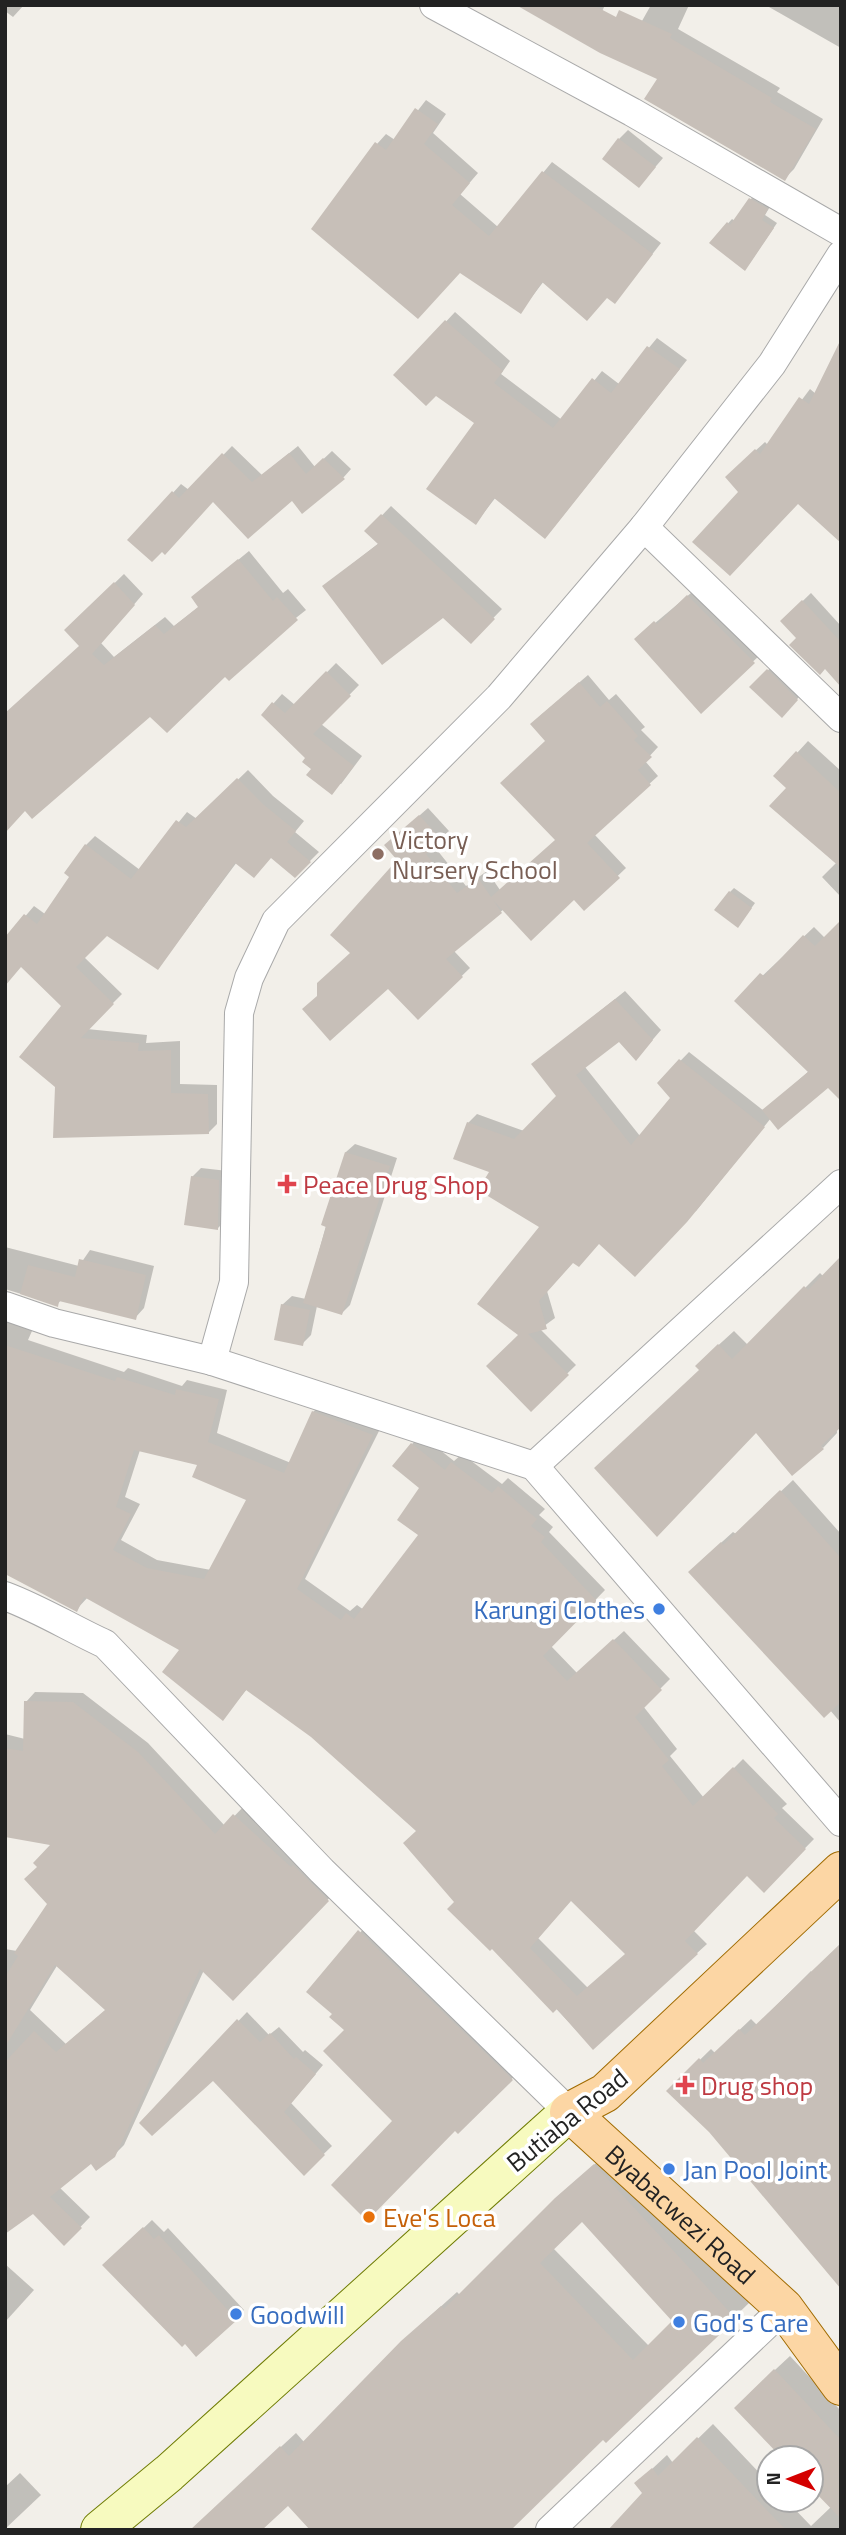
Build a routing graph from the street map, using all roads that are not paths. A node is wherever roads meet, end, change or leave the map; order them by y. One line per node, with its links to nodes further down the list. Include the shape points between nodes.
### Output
1 (434, 5): 2 (street)
2 (841, 232)
3 (841, 255): 4 (street, via 772,364)
4 (644, 527): 5 (street); 8 (street, via 499,697 276,921 249,978 239,1013 234,1282)
5 (841, 718)
6 (841, 1184): 9 (street)
7 (5, 1306): 8 (street, via 54,1323)
8 (212, 1361): 9 (street)
9 (534, 1466): 11 (street)
10 (5, 1596): 13 (street, via 106,1644 322,1871)
11 (841, 1822)
12 (841, 1871): 13 (main road, Butiaba Road, via 605,2093)
13 (569, 2112): 14 (main road, Byabacwezi Road); 16 (main road, Butiaba Road)
14 (784, 2308): 15 (main road, Byabacwezi Road); 17 (street)
15 (841, 2386)
16 (100, 2530)
17 (550, 2530)

